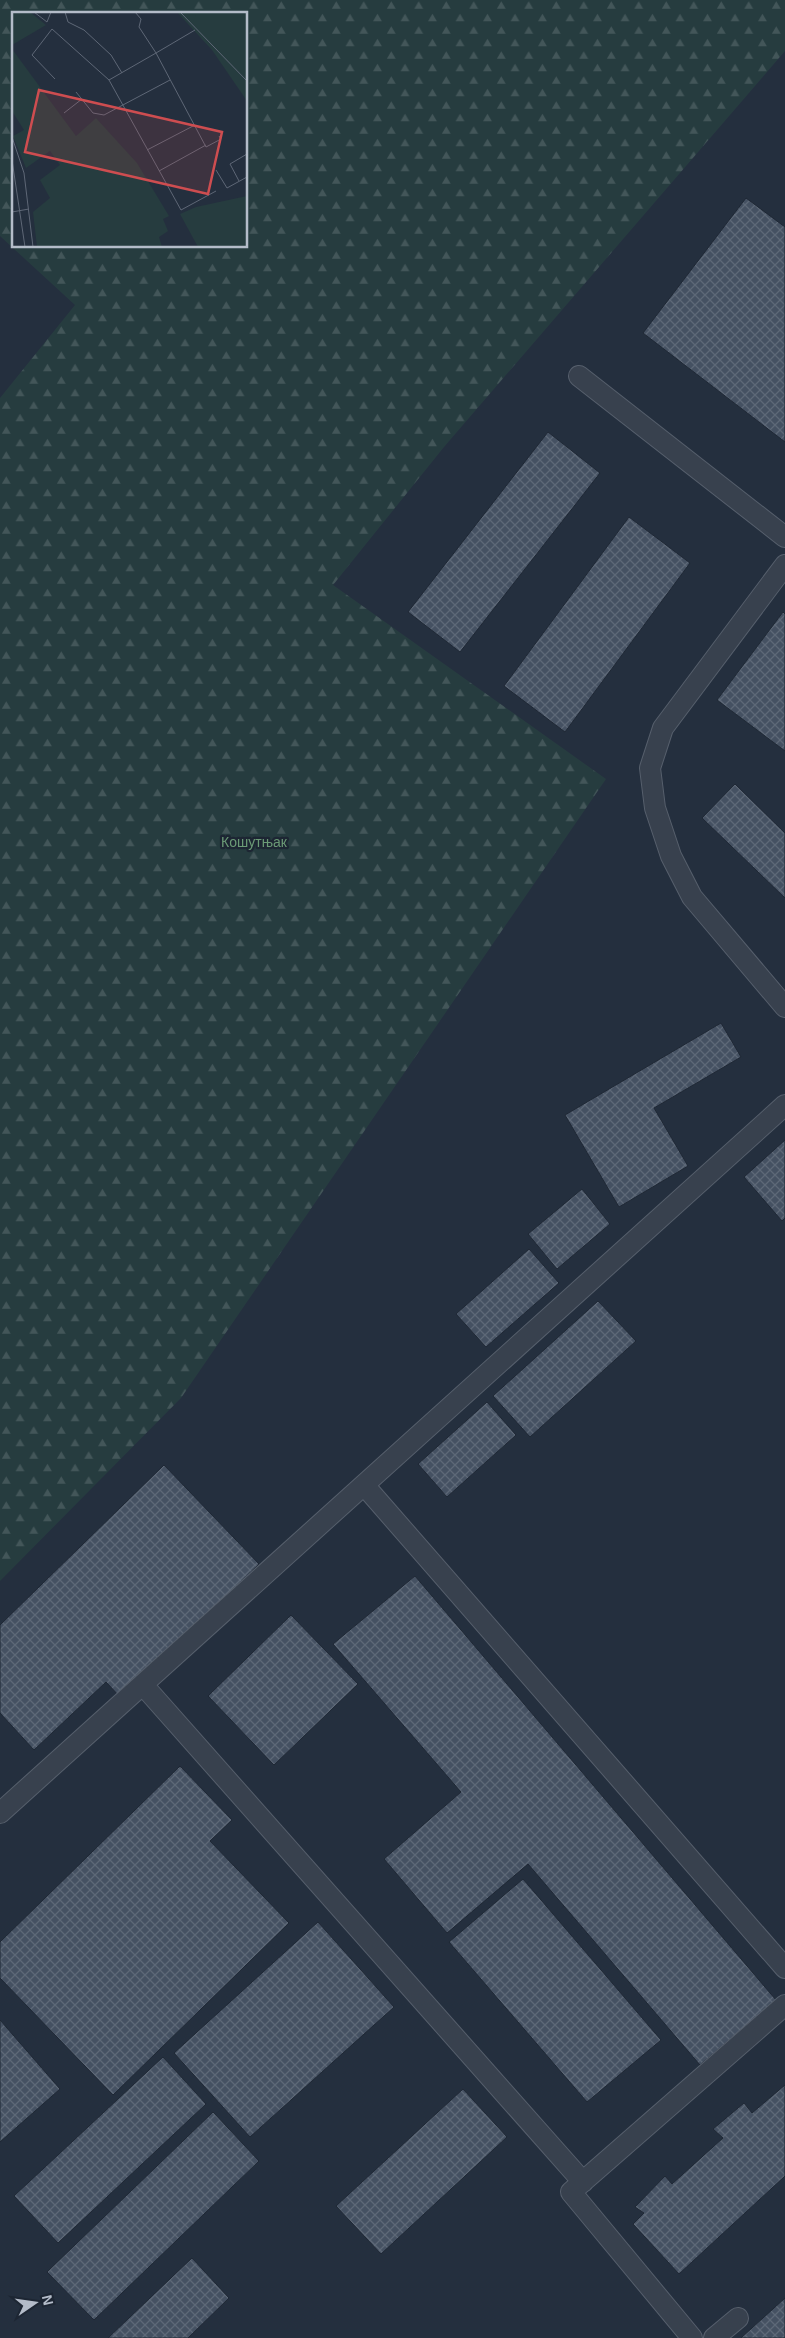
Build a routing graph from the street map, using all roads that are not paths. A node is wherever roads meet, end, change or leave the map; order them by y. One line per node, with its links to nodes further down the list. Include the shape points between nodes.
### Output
1 (580, 376): 2 (lane)
2 (785, 537)
3 (785, 566): 4 (lane, via 663,728 650,768 655,808 671,856 692,897)
4 (785, 1007)
5 (785, 1106): 6 (lane)
6 (364, 1485): 7 (lane); 9 (lane)
7 (142, 1685): 8 (lane); 11 (lane)
8 (0, 1813)
9 (785, 1968)
10 (785, 2005): 11 (lane)
11 (583, 2182): 13 (lane, via 571,2192)
12 (738, 2318): 14 (lane)
13 (692, 2338)
14 (714, 2338)

